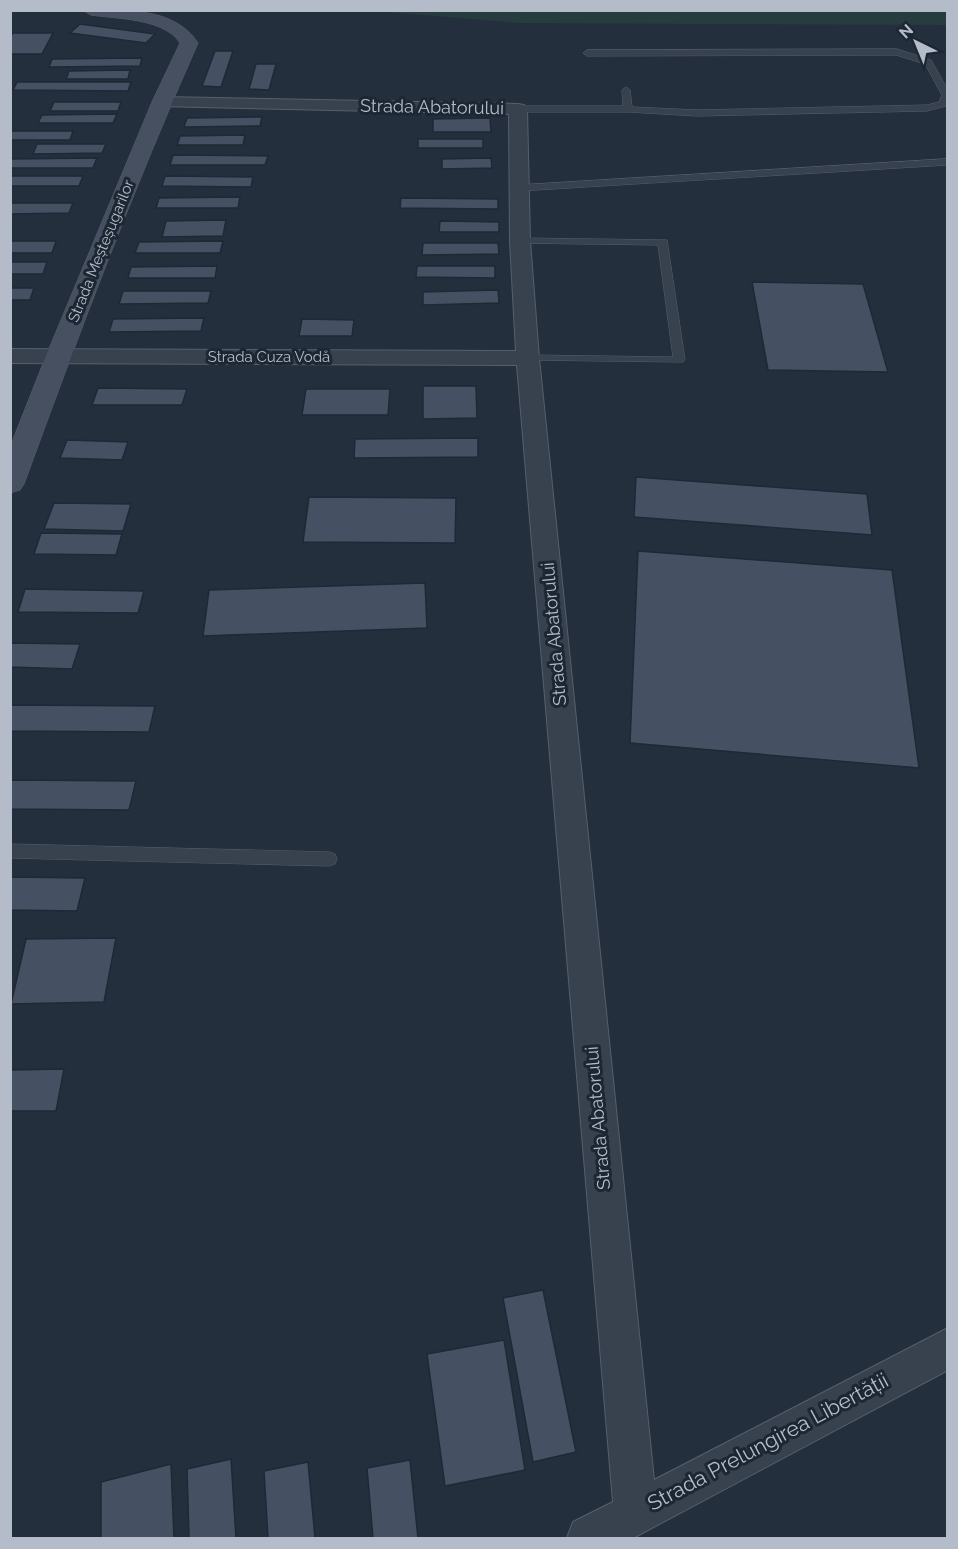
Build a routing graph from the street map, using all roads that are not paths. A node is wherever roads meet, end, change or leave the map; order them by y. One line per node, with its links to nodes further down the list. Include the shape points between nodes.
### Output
1 (91, 10): 4 (street, Strada Meșteșugarilor, via 172,26 182,32 189,44)
2 (587, 53): 6 (lane, via 897,52 928,62 946,95 944,104 927,108 697,114)
3 (626, 90): 6 (lane)
4 (162, 102): 5 (street, Strada Abatorului); 11 (street, Strada Meșteșugarilor)
5 (518, 109): 6 (lane); 8 (street, Strada Abatorului)
6 (628, 109)
7 (948, 162): 8 (lane)
8 (519, 188): 9 (street, Strada Abatorului)
9 (520, 241): 12 (street, Strada Abatorului); 12 (lane, via 663,242 679,360)
10 (10, 356): 11 (street, Strada Cuza Vodă)
11 (58, 356): 12 (street, Strada Cuza Vodă); 13 (street, Strada Meșteșugarilor)
12 (528, 358): 17 (street, Strada Abatorului)
13 (10, 484)
14 (10, 852): 15 (lane)
15 (329, 859)
16 (948, 1348): 17 (street, Strada Prelungirea Libertății)
17 (636, 1512): 18 (street, Strada Prelungirea Libertății)
18 (589, 1539)

